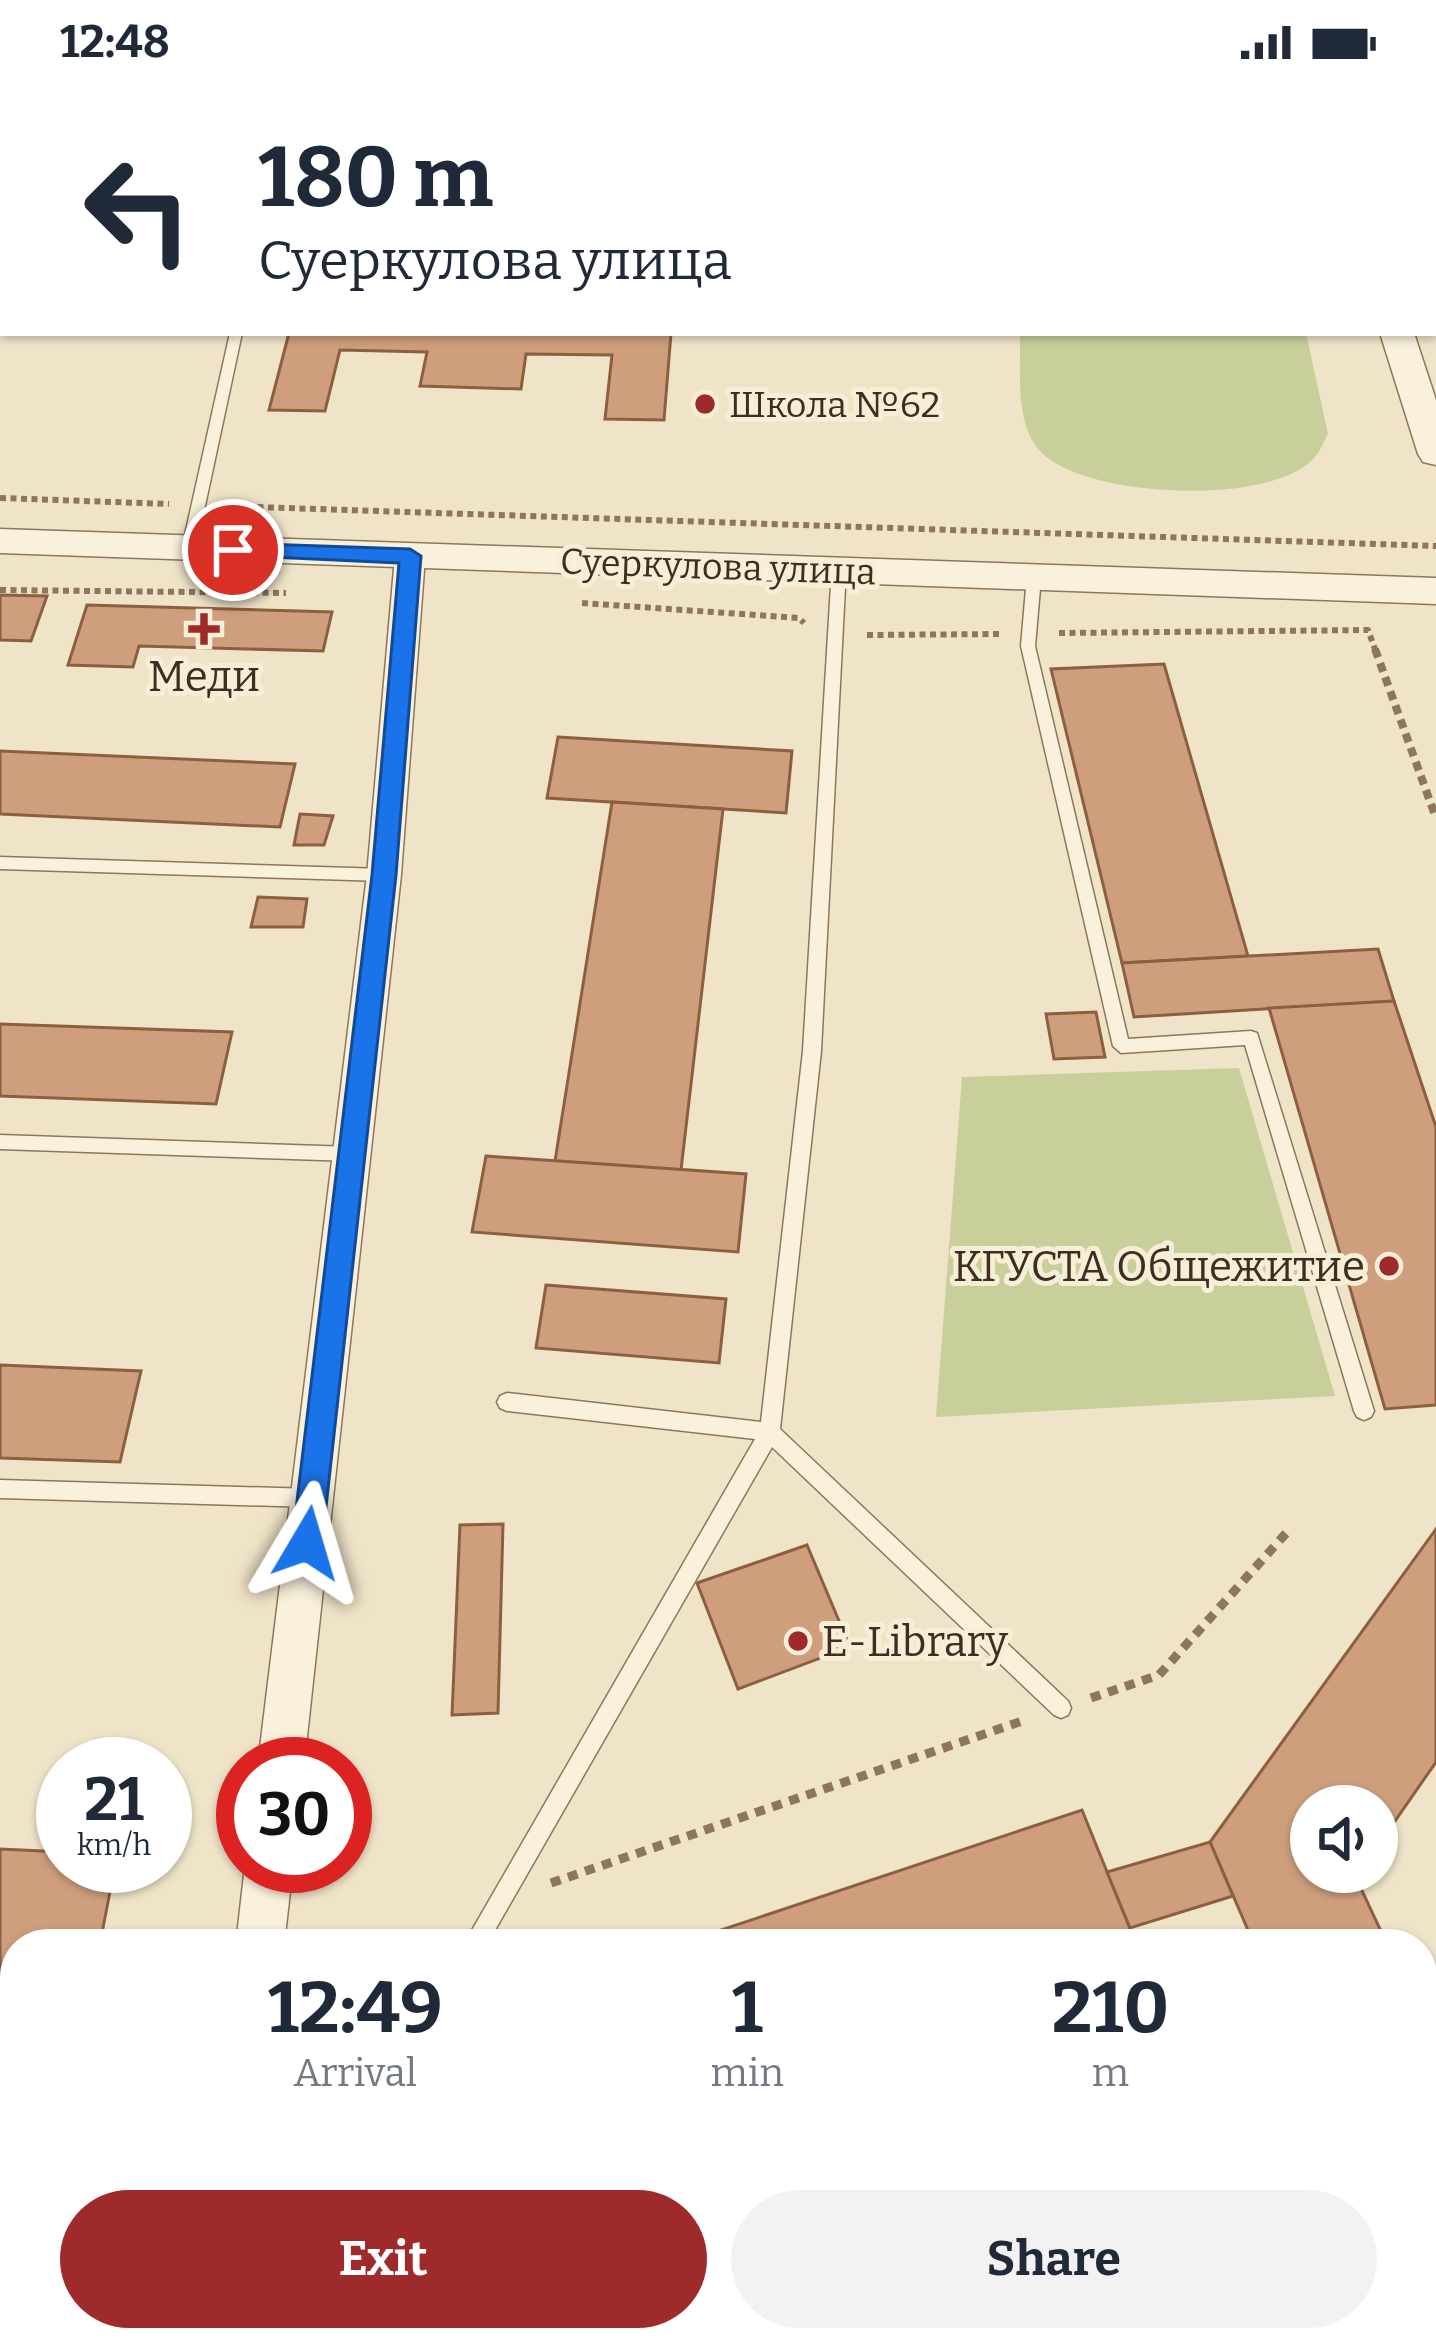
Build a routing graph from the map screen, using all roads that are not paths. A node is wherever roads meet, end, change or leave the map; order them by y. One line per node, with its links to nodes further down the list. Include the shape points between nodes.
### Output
1 (235, 336): 5 (lane)
2 (1397, 336): 3 (street)
3 (1436, 454)
4 (0, 542): 5 (street, Суеркулова улица)
5 (189, 548): 6 (street, Суеркулова улица)
6 (410, 556): 7 (street, Суеркулова улица); 11 (street)
7 (838, 568): 8 (street, Суеркулова улица); 16 (lane, via 812,1051)
8 (1034, 577): 9 (street, Суеркулова улица); 15 (lane, via 1028,646 1121,1046 1251,1038)
9 (1436, 591)
10 (0, 863): 11 (lane)
11 (384, 875): 13 (street)
12 (0, 1142): 13 (lane)
13 (352, 1154): 18 (street)
14 (507, 1402): 16 (lane)
15 (1364, 1411)
16 (770, 1432): 19 (lane); 23 (lane)
17 (0, 1489): 18 (lane)
18 (312, 1498): 20 (street)
19 (1061, 1708)
20 (284, 1737)
21 (266, 1893): 22 (street)
22 (262, 1929)
23 (483, 1929)

